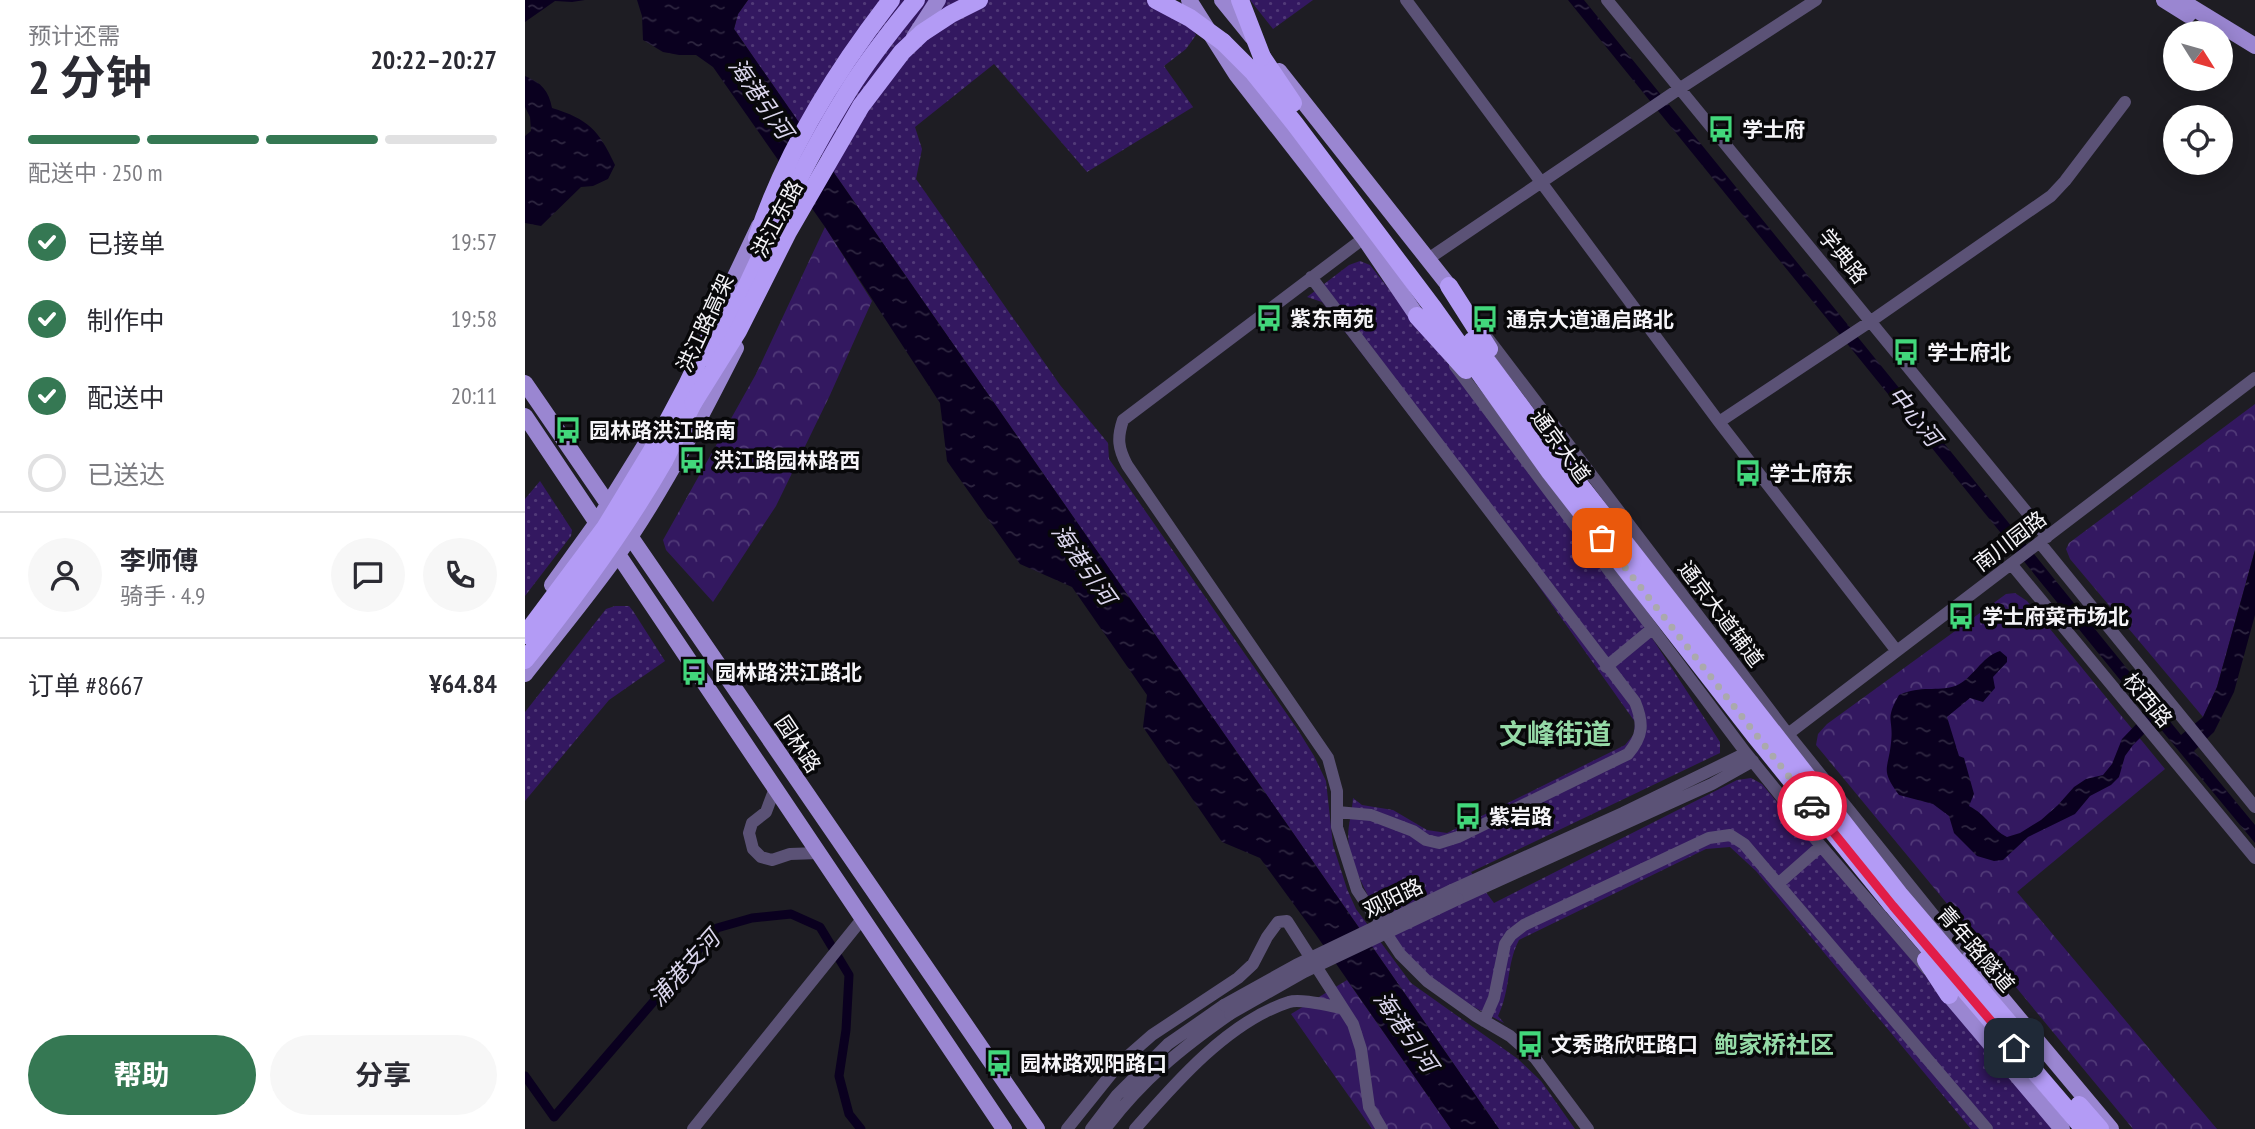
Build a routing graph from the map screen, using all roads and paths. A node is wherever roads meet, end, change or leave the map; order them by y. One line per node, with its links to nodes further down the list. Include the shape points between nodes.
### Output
1 (891, 0): 26 (highway, bridge, via 796,145 770,197)
2 (902, 0): 26 (highway, 洪江路高架, bridge, via 837,94); 39 (main road, 洪江东路, bridge, via 839,81 810,127 682,382)
3 (916, 0): 35 (highway, 洪江路高架, bridge, via 850,88 821,139)
4 (938, 0): 41 (main road, 洪江东路, bridge, via 837,152 710,400)
5 (979, 0): 35 (highway, bridge, via 922,33 861,106 788,232 738,331)
6 (1156, 0): 18 (highway, bridge)
7 (1173, 0): 18 (highway, bridge)
8 (1189, 0): 27 (main road, via 1236,74)
9 (1222, 0): 28 (main road, 通京大道)
10 (1240, 0): 22 (highway, bridge)
11 (1248, 0): 22 (highway, bridge)
12 (1406, 0): 25 (street)
13 (1607, 0): 23 (street, 学典路)
14 (1816, 0): 23 (street)
15 (2164, 0): 17 (main road)
16 (2180, 0): 20 (main road)
17 (2198, 21)
18 (1223, 42): 30 (highway, 通京大道)
19 (2233, 43): 21 (main road)
20 (2255, 46)
21 (2255, 56)
22 (1262, 57): 30 (highway, 通京大道)
23 (1679, 89): 25 (street); 32 (street, 学典路)
24 (2125, 102): 32 (street, via 2051,196)
25 (1541, 182): 28 (street); 37 (street)
26 (757, 238): 47 (highway, 洪江路高架, bridge, via 653,449 605,528)
27 (1364, 238): 29 (street); 31 (main road)
28 (1428, 259): 30 (main road, 通京大道)
29 (1311, 277): 50 (street); 56 (street, via 1122,420 1118,450 1328,758)
30 (1442, 299): 38 (highway, 通京大道); 38 (highway); 52 (street, 通京大道辅道)
31 (1417, 316): 38 (highway); 46 (street)
32 (1871, 321): 37 (street); 42 (street, 学典路)
33 (2255, 378): 42 (street, 南川园路)
34 (525, 383): 39 (main road, 园林路)
35 (693, 403): 49 (highway, 洪江路高架, bridge, via 640,503)
36 (525, 416): 40 (main road, 园林路)
37 (1719, 422): 48 (street)
38 (1558, 469): 61 (highway, 通京大道, via 1756,737)
39 (608, 503): 40 (main road, 洪江东路); 41 (main road, 园林路)
40 (596, 524): 43 (main road, 园林路); 45 (main road, 洪江东路)
41 (631, 536): 43 (main road, 洪江东路); 70 (main road, 园林路)
42 (2041, 542): 44 (street, 南川园路); 55 (street, 校西路)
43 (617, 555): 51 (main road, 洪江东路); 54 (main road, 园林路)
44 (2015, 563): 48 (street, 南川园路); 59 (street, 校西路)
45 (525, 624)
46 (1652, 629): 50 (street); 53 (street)
47 (525, 635)
48 (1896, 650): 52 (street, 南川园路)
49 (525, 660)
50 (1606, 667): 56 (street, via 1641,716 1638,742 1627,754 1439,843 1371,815)
51 (525, 674)
52 (1788, 734): 63 (street, 通京大道辅道)
53 (1750, 757): 57 (street); 66 (street, 观阳路, bridge, via 1296,965)
54 (775, 788): 58 (main road, 园林路); 58 (street, via 767,812 752,823 753,849 772,860)
55 (2255, 807)
56 (1337, 812): 67 (street, via 1344,856 1357,890 1400,954 1427,981)
57 (1821, 846): 60 (street); 64 (street)
58 (818, 853): 62 (main road, 园林路)
59 (2255, 858)
60 (1778, 884): 67 (street, via 1744,844 1730,835 1709,838 1511,935); 77 (street)
61 (1896, 900): 63 (highway); 64 (highway); 79 (highway, 青年路隧道); 80 (highway, 青年路隧道)
62 (862, 919): 68 (street); 69 (main road, 园林路)
63 (1969, 959): 81 (main road)
64 (1949, 995): 78 (main road)
65 (1342, 1008): 71 (street, via 1287,921 1278,922 1253,964 1128,1056); 74 (street, via 1291,1001 1253,1020 1210,1050); 75 (street, via 1361,1049 1369,1107)
66 (1227, 1009): 72 (street, 观阳路, via 1168,1044 1117,1095); 73 (street, 观阳路, via 1176,1052)
67 (1484, 1021): 76 (street, via 1535,1058)
68 (694, 1129)
69 (1004, 1129)
70 (1037, 1129)
71 (1067, 1129)
72 (1091, 1129)
73 (1105, 1129)
74 (1135, 1129)
75 (1382, 1129)
76 (1588, 1129)
77 (1987, 1129)
78 (2062, 1129)
79 (2084, 1129)
80 (2099, 1129)
81 (2111, 1129)

